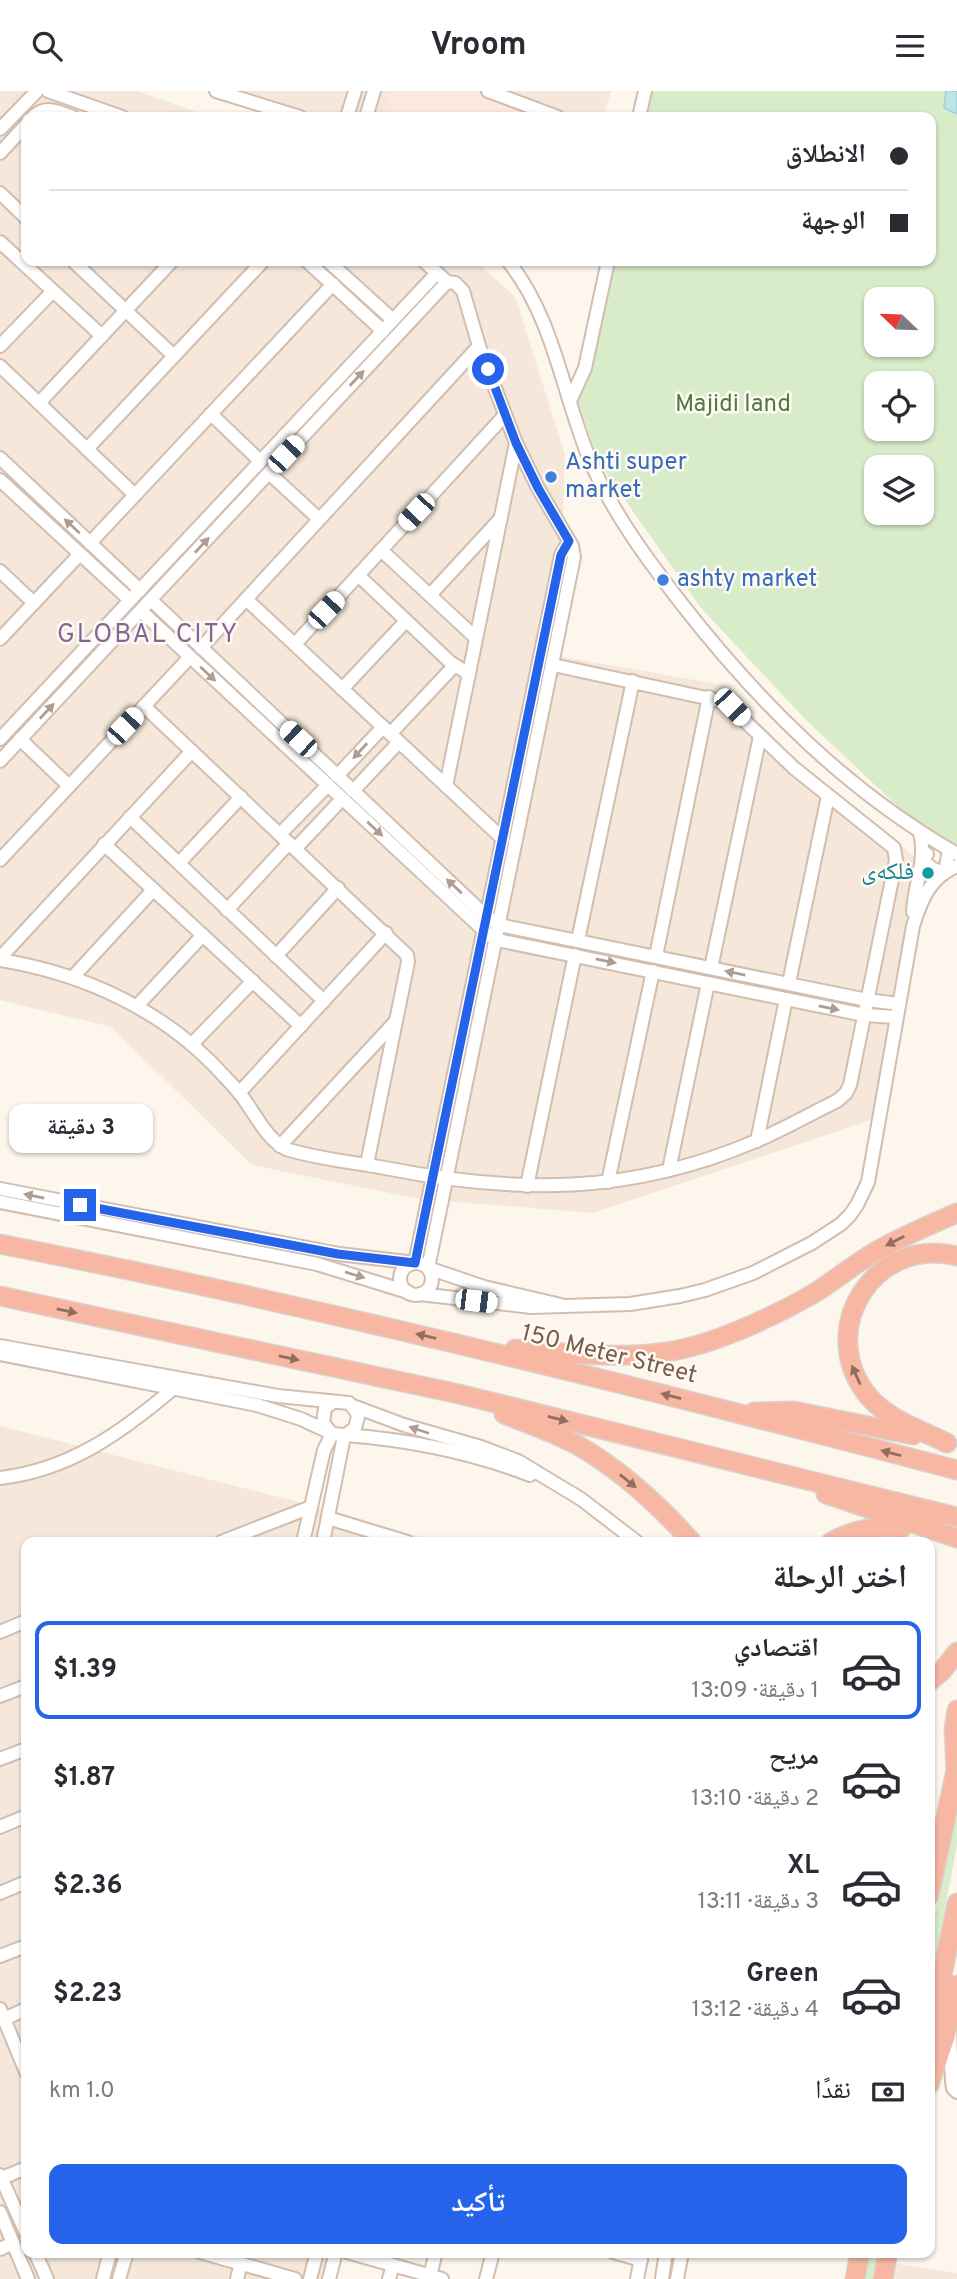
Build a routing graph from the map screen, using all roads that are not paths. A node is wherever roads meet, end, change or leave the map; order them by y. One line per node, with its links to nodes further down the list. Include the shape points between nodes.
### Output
1 (37, 91): 16 (street)
2 (47, 91): 10 (street)
3 (216, 91): 11 (street)
4 (355, 91): 12 (street)
5 (374, 91): 13 (street)
6 (488, 91): 14 (street)
7 (645, 91): 15 (street)
8 (38, 112): 9 (street)
9 (56, 112)
10 (108, 112)
11 (284, 112)
12 (349, 112)
13 (368, 112)
14 (545, 112)
15 (640, 112)
16 (0, 129)
17 (21, 130): 18 (street)
18 (0, 153)
19 (0, 193): 20 (street)
20 (21, 213)
21 (1, 246): 22 (street)
22 (21, 263)
23 (24, 266): 34 (street)
24 (81, 266): 35 (street)
25 (167, 266): 35 (street)
26 (258, 266): 41 (street)
27 (312, 266): 33 (street)
28 (334, 266): 36 (street)
29 (429, 266): 32 (street)
30 (512, 266): 43 (street, via 538,311)
31 (607, 266): 43 (street, via 585,369)
32 (442, 278): 36 (street); 40 (street, via 463,291); 51 (street, one-way to 32)
33 (332, 284): 37 (street); 45 (street)
34 (53, 291): 38 (street); 39 (street)
35 (125, 311): 38 (street); 41 (street)
36 (393, 320): 37 (street)
37 (383, 331): 50 (street)
38 (102, 336): 44 (street)
39 (0, 346)
40 (479, 346): 46 (street); 55 (street)
41 (174, 356): 48 (street)
42 (0, 366): 44 (street)
43 (570, 401): 96 (street, via 593,466 614,507 704,633 813,749)
44 (39, 403): 48 (street)
45 (211, 414): 50 (street); 53 (street)
46 (505, 415): 47 (street); 58 (street)
47 (516, 443): 54 (street); 56 (street)
48 (87, 449): 53 (street)
49 (0, 458): 57 (street, one-way to 49)
50 (260, 461): 62 (street)
51 (269, 473): 55 (street); 66 (street, one-way to 51)
52 (0, 480): 59 (street)
53 (135, 495): 57 (street)
54 (501, 518): 63 (street); 70 (street)
55 (319, 519): 64 (street)
56 (569, 541): 75 (street, via 574,557); 97 (street, via 561,555)
57 (90, 543): 62 (street)
58 (381, 551): 61 (street); 63 (street)
59 (80, 554): 65 (street); 67 (street)
60 (0, 571): 67 (street)
61 (358, 575): 69 (street); 72 (street)
62 (140, 590): 65 (street)
63 (430, 595): 70 (street)
64 (246, 599): 72 (street); 73 (street)
65 (130, 600): 82 (street)
66 (151, 600): 68 (street); 73 (street)
67 (34, 603): 71 (street)
68 (141, 611): 74 (street); 85 (street, one-way to 68)
69 (406, 621): 76 (street); 79 (street)
70 (476, 638): 77 (street)
71 (0, 639)
72 (295, 644): 79 (street)
73 (201, 647): 88 (street)
74 (190, 657): 81 (street); 89 (street, one-way to 89)
75 (553, 665): 78 (street); 112 (street)
76 (454, 666): 77 (street); 83 (street)
77 (469, 674): 91 (street)
78 (633, 681): 80 (street); 115 (street)
79 (342, 689): 83 (street)
80 (709, 697): 84 (street, via 729,704); 118 (street)
81 (144, 706): 86 (street); 90 (street)
82 (3, 729)
83 (391, 734): 88 (street, one-way to 88); 91 (street); 92 (street)
84 (760, 736): 93 (street); 120 (street)
85 (20, 739): 87 (street); 90 (street)
86 (192, 751): 94 (street); 95 (street)
87 (0, 761)
88 (337, 776): 92 (street)
89 (328, 785): 92 (street); 98 (street)
90 (69, 786): 102 (street)
91 (446, 786): 97 (street)
92 (347, 795): 98 (street); 109 (street, one-way to 92); 111 (street, one-way to 111)
93 (828, 796): 125 (street); 127 (street, via 896,854)
94 (241, 797): 98 (street); 103 (street)
95 (130, 817): 99 (street); 103 (street)
96 (920, 833): 100 (street); 101 (street)
97 (503, 839): 109 (street)
98 (288, 842): 106 (street); 108 (street)
99 (104, 845): 107 (street); 119 (street)
100 (948, 849): 101 (street); 105 (street)
101 (923, 859): 105 (street); 110 (street, via 914,894)
102 (0, 860)
103 (179, 863): 108 (street)
104 (957, 866): 105 (street)
105 (945, 872): 110 (street, via 927,890)
106 (338, 888): 113 (street); 117 (street)
107 (153, 890): 114 (street); 122 (street)
108 (227, 909): 117 (street)
109 (486, 916): 111 (street); 112 (street)
110 (913, 926): 130 (street)
111 (484, 931): 112 (street); 140 (street)
112 (498, 932): 115 (street); 116 (street); 141 (street)
113 (386, 933): 128 (street); 132 (street, via 408,958)
114 (203, 935): 123 (street); 129 (street)
115 (578, 940): 118 (street)
116 (575, 955): 121 (street, one-way to 121); 143 (street)
117 (276, 956): 128 (street)
118 (656, 956): 120 (street)
119 (0, 959): 122 (street)
120 (711, 968): 125 (street, one-way to 120)
121 (653, 971): 124 (street); 142 (street)
122 (73, 977): 129 (street)
123 (253, 981): 133 (street); 134 (street)
124 (708, 983): 126 (street); 139 (street)
125 (789, 983): 127 (street)
126 (786, 999): 131 (street, one-way to 131); 136 (street)
127 (867, 1000): 130 (street); 131 (street)
128 (324, 1001): 133 (street)
129 (137, 1006): 134 (street)
130 (897, 1010): 131 (street); 152 (street, via 868,1182 858,1205 841,1224 773,1264 705,1290 630,1304)
131 (864, 1015): 136 (street, via 844,1096)
132 (396, 1022): 137 (street); 138 (street)
133 (301, 1025): 135 (street)
134 (192, 1044): 135 (street)
135 (239, 1093): 137 (street)
136 (757, 1141): 139 (street)
137 (280, 1146): 138 (street)
138 (367, 1164): 140 (street)
139 (669, 1170): 142 (street)
140 (433, 1177): 141 (street); 149 (street)
141 (446, 1179): 143 (street); 149 (street)
142 (608, 1182): 143 (street)
143 (527, 1186)
144 (0, 1189): 149 (street, one-way to 144)
145 (0, 1202): 150 (street, one-way to 150, via 317,1264)
146 (957, 1213): 153 (highway, one-way to 153, via 890,1244 813,1294 698,1346 609,1355)
147 (0, 1244): 153 (highway, 150 Meter Street, one-way to 147)
148 (957, 1256): 162 (highway, one-way to 148, via 877,1405 854,1370 848,1337 860,1293 882,1270 917,1254)
149 (421, 1266): 150 (street, via 432,1276 430,1285); 150 (street, via 406,1267 401,1275 402,1285); 152 (street)
150 (414, 1293): 152 (street, via 520,1306)
151 (0, 1296): 157 (highway, one-way to 157)
152 (561, 1305)
153 (467, 1345): 160 (highway, 150 Meter Street, one-way to 153)
154 (0, 1346): 158 (street, via 278,1397)
155 (0, 1354): 156 (street)
156 (174, 1388): 161 (street, via 272,1409); 165 (street, via 92,1450 40,1470)
157 (459, 1394): 163 (highway, one-way to 163); 176 (highway, one-way to 176, via 578,1445 626,1478)
158 (333, 1402): 159 (street); 161 (street, via 323,1413 323,1423)
159 (353, 1406): 161 (street, via 357,1423 351,1432); 166 (street, one-way to 159, via 500,1453)
160 (739, 1413): 162 (highway, via 793,1411); 164 (highway, 150 Meter Street, one-way to 160)
161 (337, 1434): 166 (street, via 454,1451); 167 (street, via 324,1450); 169 (street)
162 (952, 1444)
163 (727, 1460): 168 (highway); 170 (highway)
164 (957, 1470)
165 (0, 1478)
166 (550, 1481): 175 (street)
167 (311, 1507): 171 (street); 172 (street)
168 (957, 1517)
169 (328, 1518): 173 (street); 174 (street)
170 (949, 1536): 177 (highway, via 883,1527)
171 (234, 1537)
172 (304, 1537)
173 (324, 1537)
174 (391, 1537)
175 (631, 1537)
176 (687, 1537)
177 (843, 1537)
178 (21, 1623): 179 (street)
179 (0, 1632)
180 (957, 1651): 181 (highway)
181 (935, 1677)
182 (21, 1688): 183 (street)
183 (0, 1696)
184 (957, 1710): 187 (highway)
185 (21, 1751): 186 (street)
186 (0, 1759)
187 (956, 1768): 190 (highway)
188 (21, 1818): 189 (street)
189 (0, 1828)
190 (935, 1868)
191 (21, 1884): 192 (street)
192 (0, 1893)
193 (957, 1903): 197 (highway)
194 (21, 1948): 195 (street)
195 (0, 1956)
196 (957, 1985): 200 (highway)
197 (935, 2009)
198 (21, 2010): 199 (street)
199 (2, 2014): 201 (street)
200 (949, 2023): 202 (highway); 203 (street, via 951,2081)
201 (21, 2060)
202 (935, 2066)
203 (957, 2092)
204 (21, 2170): 205 (street)
205 (1, 2177): 207 (street)
206 (0, 2212): 208 (street)
207 (21, 2222)
208 (13, 2243): 209 (street); 227 (street)
209 (0, 2249)
210 (38, 2258): 228 (street)
211 (107, 2258): 229 (street)
212 (125, 2258): 230 (street)
213 (222, 2258): 224 (street)
214 (315, 2258): 233 (street)
215 (334, 2258): 234 (street)
216 (368, 2258): 225 (street)
217 (436, 2258): 226 (street)
218 (491, 2258): 236 (street)
219 (642, 2258): 237 (street)
220 (665, 2258): 238 (street)
221 (681, 2258): 239 (street)
222 (859, 2258): 240 (highway)
223 (887, 2258): 241 (highway)
224 (241, 2263): 231 (street); 232 (street)
225 (393, 2265): 226 (street); 235 (street)
226 (436, 2277)
227 (28, 2279)
228 (47, 2279)
229 (103, 2279)
230 (119, 2279)
231 (237, 2279)
232 (295, 2279)
233 (310, 2279)
234 (329, 2279)
235 (389, 2279)
236 (485, 2279)
237 (638, 2279)
238 (662, 2279)
239 (677, 2279)
240 (855, 2279)
241 (883, 2279)

